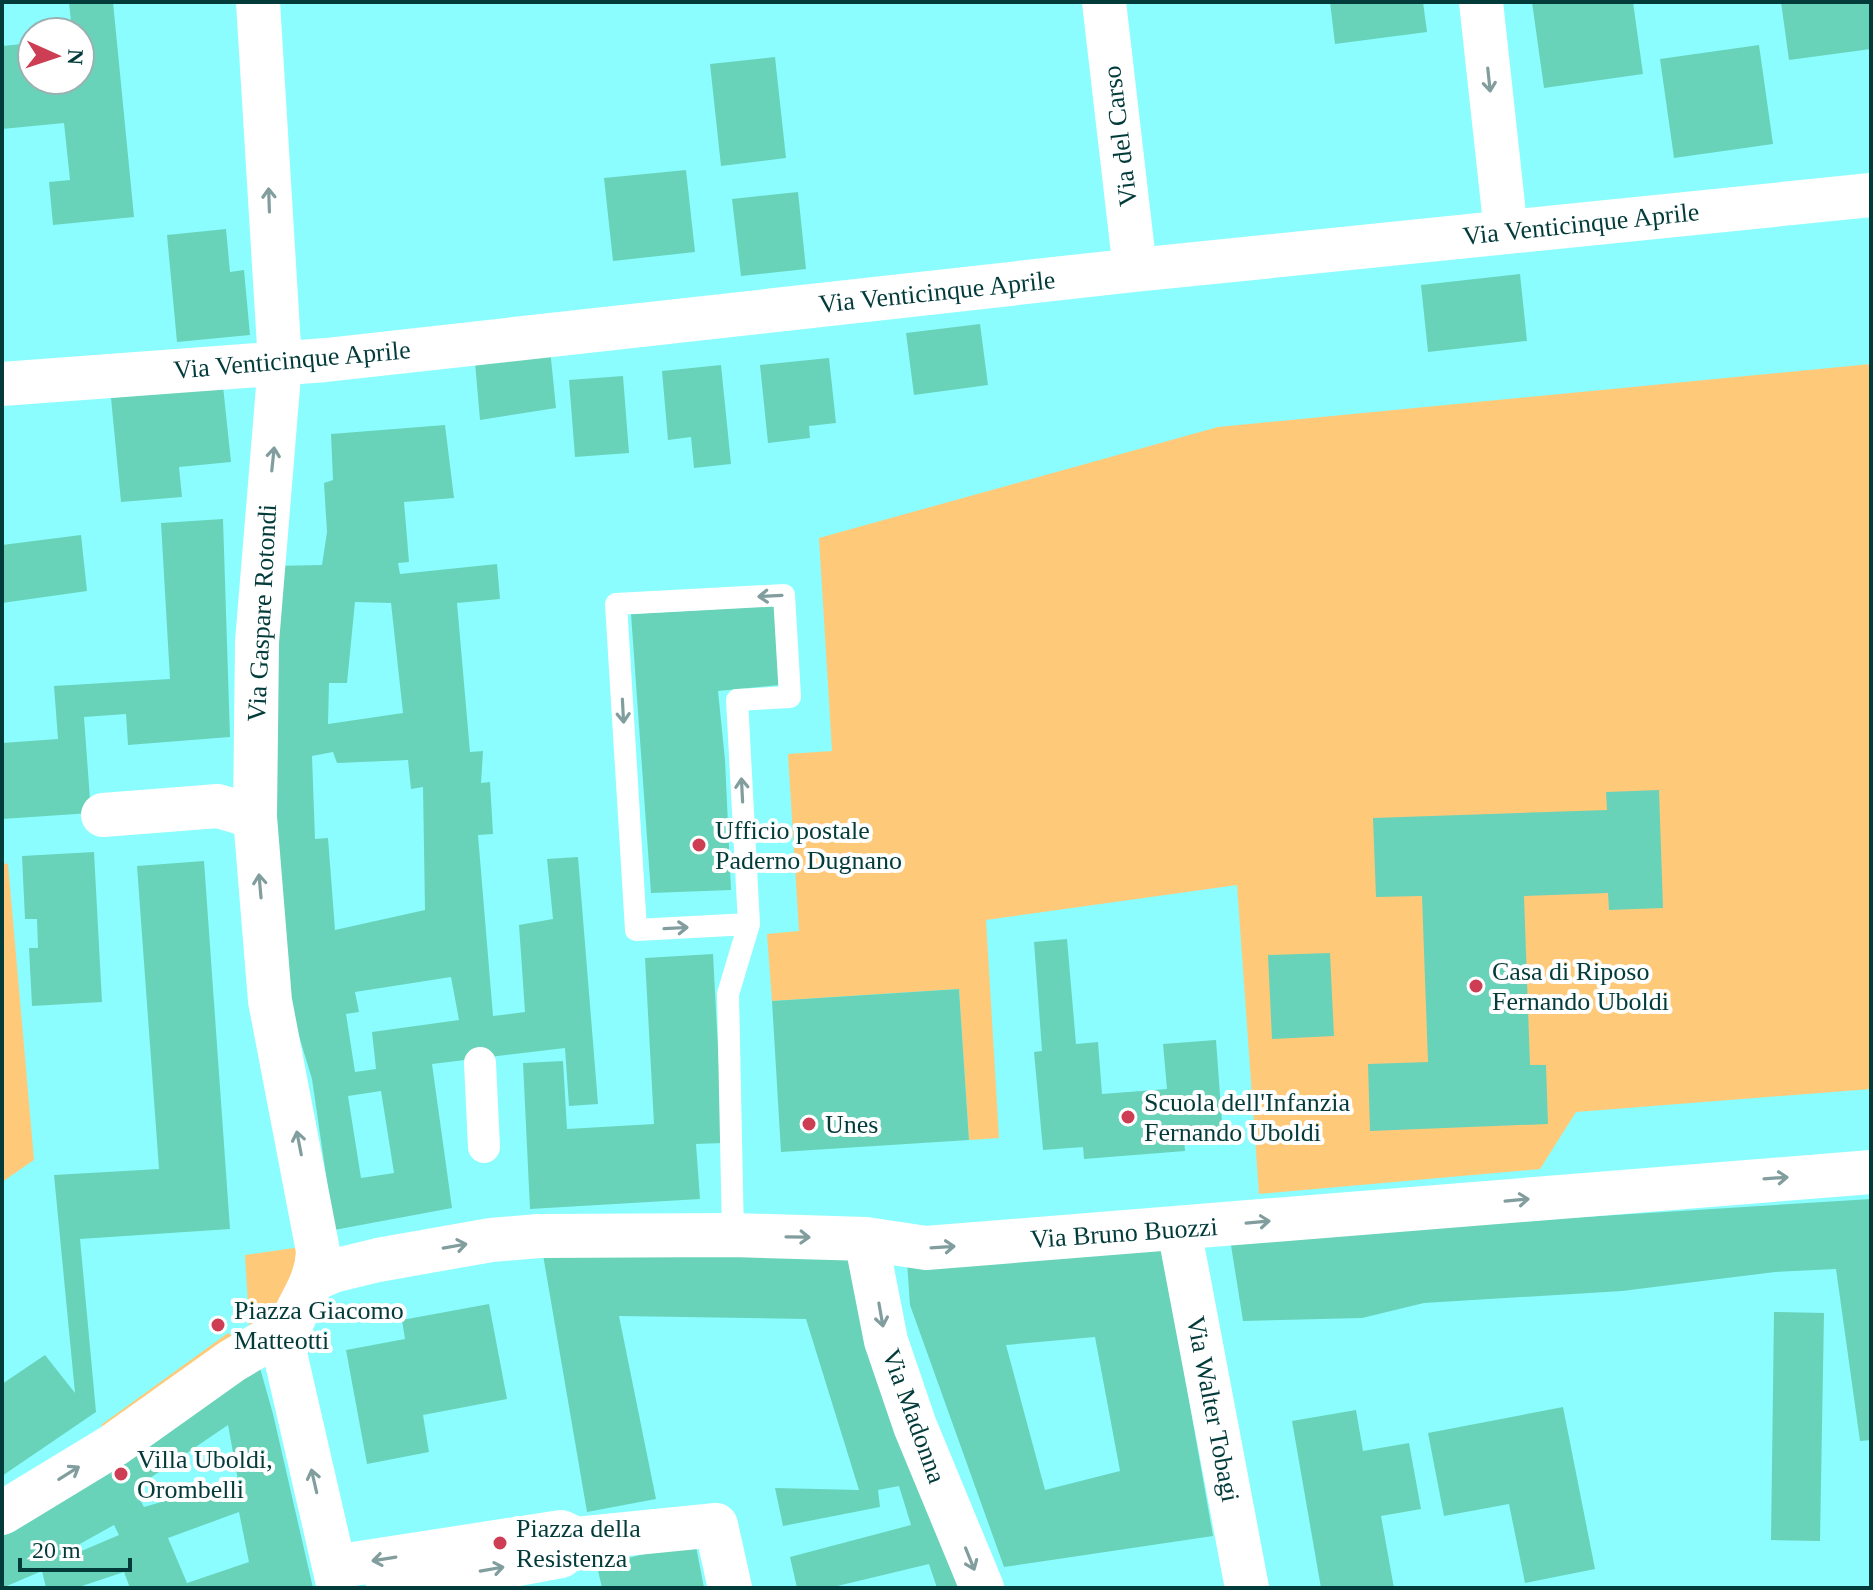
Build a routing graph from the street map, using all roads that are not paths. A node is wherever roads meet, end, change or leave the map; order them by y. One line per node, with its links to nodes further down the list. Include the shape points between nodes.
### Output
1 (258, 2): 7 (street, Via Gaspare Rotondi, one-way to 1)
2 (1104, 2): 6 (street, Via del Carso)
3 (1481, 2): 5 (street, one-way to 5)
4 (1871, 195): 5 (street, Via Venticinque Aprile)
5 (1506, 232): 6 (street, Via Venticinque Aprile)
6 (1135, 270): 7 (street, Via Venticinque Aprile)
7 (280, 363): 8 (street, Via Venticinque Aprile); 10 (street, Via Gaspare Rotondi, one-way to 7, via 257,642)
8 (2, 384)
9 (103, 815): 10 (street, via 218,806)
10 (255, 817): 18 (street, Via Gaspare Rotondi, one-way to 10, via 313,1219 270,1001)
11 (749, 924): 11 (lane, one-way to 11, via 737,700 790,697 784,595 616,604 636,930); 16 (lane, via 728,994)
12 (480, 1063): 13 (street)
13 (484, 1147)
14 (1871, 1172): 15 (street, Via Bruno Buozzi, one-way to 14)
15 (1179, 1229): 17 (street, Via Bruno Buozzi, one-way to 15, via 926,1248); 26 (street, Via Walter Tobagi)
16 (733, 1235): 17 (street, Via Bruno Buozzi, one-way to 17); 18 (street, Via Bruno Buozzi, one-way to 16, via 378,1260 491,1240)
17 (866, 1239): 25 (street, Via Madonna, one-way to 25, via 886,1341)
18 (315, 1279): 19 (street)
19 (288, 1328): 20 (street, one-way to 19); 22 (street, one-way to 19, via 286,1358)
20 (2, 1513)
21 (576, 1539): 22 (street, one-way to 22, via 561,1532); 23 (street, one-way to 21, via 561,1556); 24 (street, via 716,1525)
22 (336, 1577)
23 (388, 1588)
24 (730, 1588)
25 (982, 1588)
26 (1247, 1588)

